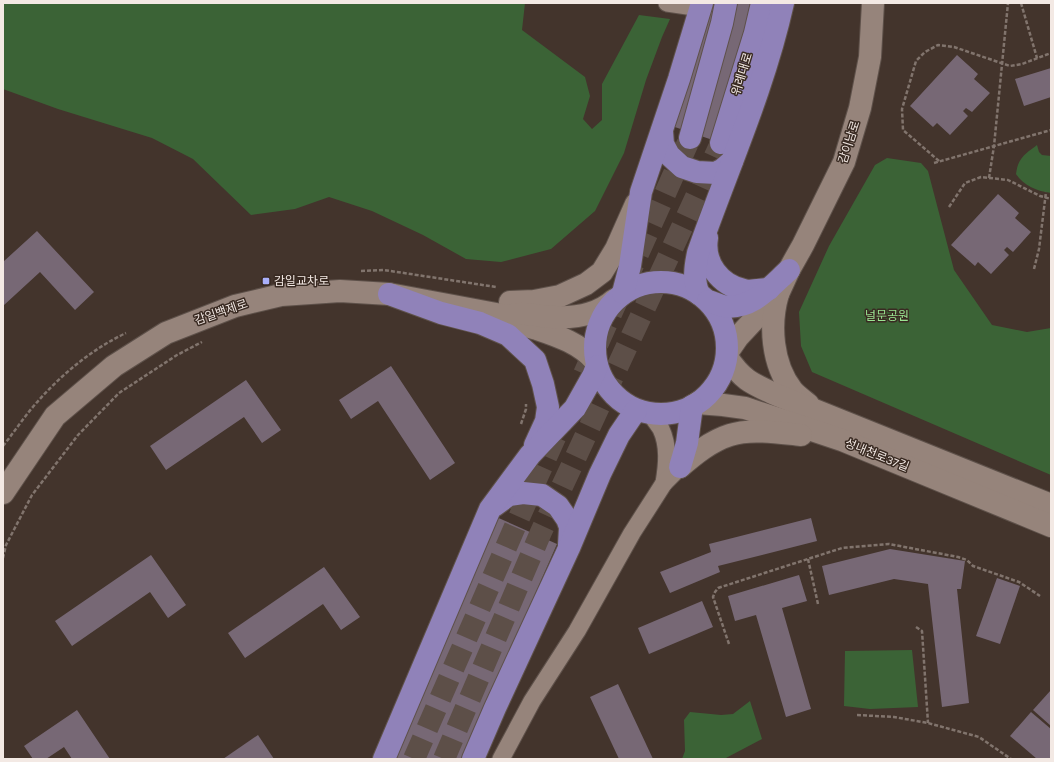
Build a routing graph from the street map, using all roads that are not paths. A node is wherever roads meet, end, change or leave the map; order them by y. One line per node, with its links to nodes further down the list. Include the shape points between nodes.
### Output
1 (670, 3): 6 (street)
2 (726, 3): 8 (main road)
3 (762, 3): 9 (main road, 위례대로)
4 (783, 3): 9 (main road, via 776,33 745,127)
5 (873, 3): 12 (main road, 감이남로, via 870,56 860,108 844,162 803,245)
6 (702, 5): 7 (main road)
7 (662, 131): 9 (main road, via 663,144 669,155 682,167 697,172 716,173 723,169); 10 (main road)
8 (690, 138)
9 (727, 152): 11 (main road)
10 (641, 192): 13 (main road, via 616,249 602,272 586,284 560,296 534,302 502,302 431,288); 14 (main road, via 630,266)
11 (714, 209): 12 (main road, via 706,241 709,262 715,273 731,286 746,291); 15 (main road, via 695,269 695,282)
12 (773, 291): 15 (main road, via 744,305 723,306); 17 (main road); 20 (main road, via 776,354 782,372 792,390)
13 (389, 294): 16 (main road, 감일백제로); 23 (main road, via 440,313 480,323 508,335 535,360 548,407 546,422); 26 (main road, 감일백제로, via 340,291 281,294 235,306 166,333 114,366 56,416)
14 (618, 296): 15 (main road, via 643,284 665,281 680,284); 16 (main road, via 606,307 589,315 566,317 524,313); 18 (main road, via 604,313 597,328 594,344)
15 (704, 297): 17 (main road, via 722,321)
16 (507, 316): 18 (main road, via 521,325 556,336 583,349)
17 (727, 355): 19 (main road, via 717,384 708,395); 20 (main road, 성내천로37길, via 735,369 751,383)
18 (596, 363): 21 (main road, via 604,382 614,395); 23 (main road, via 593,376 575,408)
19 (694, 405): 21 (main road, via 671,413); 22 (main road, 성내천로37길, via 723,404 745,408); 24 (main road)
20 (815, 410): 27 (main road, 성내천로37길)
21 (643, 411): 25 (street, via 661,429 666,442 667,467); 30 (main road, via 619,435)
22 (842, 440): 24 (main road, via 763,432 730,434 711,444); 29 (main road, 성내천로37길)
23 (530, 454): 28 (main road)
24 (680, 467): 25 (street)
25 (664, 483): 33 (street, via 632,533 578,631 532,701)
26 (3, 493)
27 (1051, 504)
28 (490, 509): 30 (main road, via 509,495 542,495 558,506 567,518 570,527); 31 (main road)
29 (1051, 526)
30 (569, 548): 32 (main road)
31 (384, 759)
32 (473, 759)
33 (501, 759)

